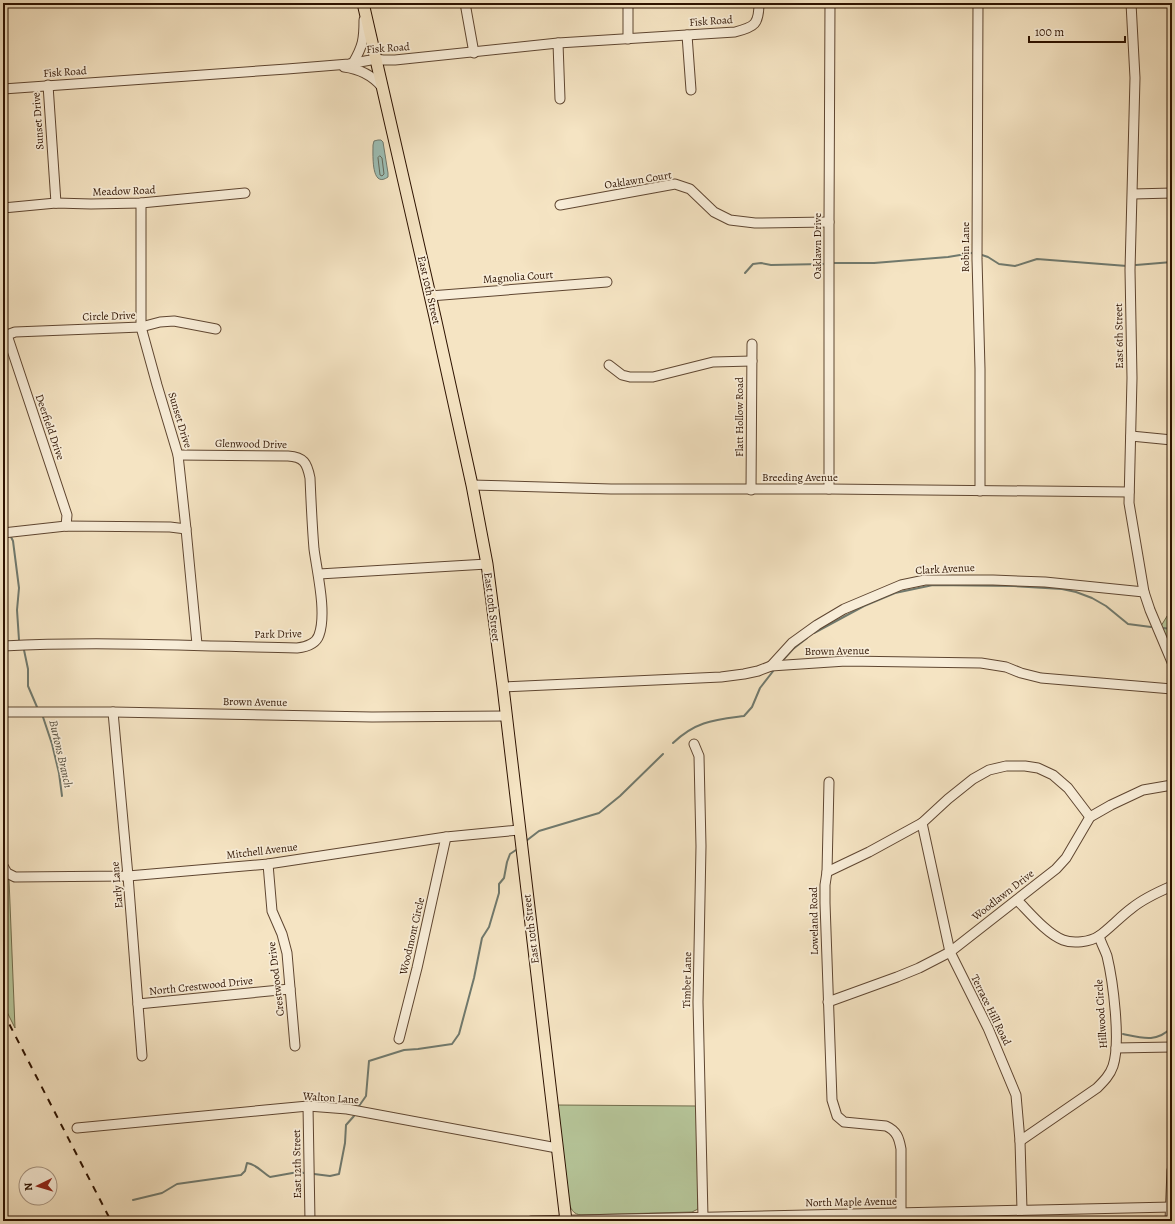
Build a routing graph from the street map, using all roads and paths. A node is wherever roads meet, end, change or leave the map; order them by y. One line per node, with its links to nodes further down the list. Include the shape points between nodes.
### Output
1 (464, 3): 11 (street)
2 (628, 3): 9 (street)
3 (759, 3): 8 (street, Fisk Road, via 759,16 750,28 735,32)
4 (830, 3): 27 (street, Oaklawn Drive)
5 (978, 3): 42 (street, Robin Lane, via 977,259)
6 (1131, 3): 22 (street, East 6th Street, via 1135,78)
7 (363, 4): 12 (main road, East 10th Street); 13 (street, via 364,38)
8 (687, 35): 9 (street, Fisk Road); 18 (street)
9 (628, 39): 10 (street, Fisk Road)
10 (558, 43): 11 (street, Fisk Road); 19 (street)
11 (474, 52): 12 (street, Fisk Road, via 395,60)
12 (376, 58): 13 (street, Fisk Road); 16 (main road, East 10th Street)
13 (353, 63): 14 (street, Fisk Road)
14 (333, 65): 15 (street, Fisk Road); 16 (street, via 361,71 374,78)
15 (48, 85): 17 (street, Fisk Road); 23 (street, Sunset Drive)
16 (382, 87): 29 (main road, East 10th Street)
17 (3, 89)
18 (691, 90)
19 (560, 99)
20 (246, 193): 24 (street, Meadow Road)
21 (1172, 193): 22 (street)
22 (1133, 194): 36 (street, East 6th Street, via 1130,270)
23 (56, 203): 24 (street, Meadow Road); 26 (street, Meadow Road)
24 (141, 203): 30 (street, Sunset Drive)
25 (560, 205): 27 (street, Oaklawn Court, via 675,184 690,189 714,212 730,220 755,223)
26 (3, 208)
27 (829, 222): 40 (street, Oaklawn Drive)
28 (607, 282): 29 (street, Magnolia Court)
29 (430, 296): 39 (main road, East 10th Street)
30 (142, 327): 31 (street, Circle Drive, via 174,321); 32 (street, Circle Drive, via 15,332); 38 (street, Sunset Drive)
31 (216, 329)
32 (5, 335): 44 (street, Deerfield Drive, via 67,515)
33 (752, 344): 34 (street, Flatt Hollow Road)
34 (752, 361): 35 (street, via 713,362 653,377 622,375); 41 (street, Flatt Hollow Road)
35 (609, 365)
36 (1131, 436): 37 (street); 43 (street, East 6th Street)
37 (1172, 440)
38 (178, 455): 45 (street, Sunset Drive); 48 (street, Glenwood Drive, via 288,456 304,461 310,478)
39 (472, 485): 41 (street, Breeding Avenue); 47 (main road, East 10th Street)
40 (829, 489): 41 (street, Breeding Avenue); 42 (street, Breeding Avenue)
41 (751, 490)
42 (980, 491): 43 (street, Breeding Avenue)
43 (1129, 492): 49 (street, East 6th Street)
44 (66, 526): 45 (street); 46 (street)
45 (186, 529): 50 (street, Sunset Drive)
46 (3, 533)
47 (487, 564): 48 (street); 54 (main road, East 10th Street)
48 (318, 574): 50 (street, Park Drive, via 322,624 319,636 309,645 297,648)
49 (1144, 592): 52 (street, East 6th Street); 53 (street, Clark Avenue, via 1045,582 925,580 901,585 844,609 792,643)
50 (197, 644): 51 (street, Park Drive, via 51,643)
51 (3, 646)
52 (1172, 662)
53 (771, 666): 54 (street, Brown Avenue, via 758,671 721,677); 55 (street, Brown Avenue, via 846,661 981,663 1006,667 1041,678)
54 (503, 687): 58 (main road, East 10th Street)
55 (1172, 690)
56 (3, 712): 57 (street, Brown Avenue)
57 (113, 712): 58 (street, Brown Avenue, via 372,717); 69 (street, Early Lane)
58 (506, 716): 64 (main road, East 10th Street)
59 (694, 744): 90 (street, Timber Lane, via 699,756 701,838 698,1002)
60 (829, 782): 68 (street)
61 (1172, 785): 62 (street, via 1143,790)
62 (1090, 816): 63 (street, Loweland Road, via 1068,788 1053,775 1038,768 1006,766 989,770 973,779); 71 (street, Woodlawn Drive, via 1066,858)
63 (922, 823): 68 (street, Loweland Road); 73 (street, Terrace Hill Road)
64 (519, 830): 65 (street, Mitchell Avenue); 85 (main road, East 10th Street)
65 (446, 837): 66 (street, Mitchell Avenue); 77 (street, Woodmont Circle)
66 (268, 864): 69 (street, Mitchell Avenue); 74 (street, Crestwood Drive, via 272,911 287,953)
67 (5, 870): 69 (street, Mitchell Avenue, via 15,877 22,878)
68 (827, 872): 75 (street, Loweland Road, via 825,903)
69 (128, 876): 76 (street, Early Lane)
70 (1172, 886): 72 (street, via 1133,907)
71 (1017, 900): 72 (street, via 1048,931 1062,940 1081,941); 73 (street, Woodlawn Drive)
72 (1099, 936): 80 (street, Hillwood Circle, via 1107,955 1113,995)
73 (950, 952): 75 (street, Woodlawn Drive, via 902,975); 84 (street, Terrace Hill Road, via 988,1028 1016,1095)
74 (290, 989): 76 (street, North Crestwood Drive); 78 (street, Crestwood Drive)
75 (828, 1002): 89 (street, Loweland Road, via 834,1108 844,1122 886,1126 897,1134 901,1149)
76 (138, 1004): 81 (street, Early Lane)
77 (399, 1039)
78 (295, 1046)
79 (1172, 1047): 80 (street)
80 (1116, 1048): 84 (street, Hillwood Circle, via 1113,1068 1097,1088)
81 (142, 1056)
82 (308, 1106): 83 (street, Walton Lane); 85 (street, Walton Lane, via 347,1110); 92 (street, East 12th Street)
83 (78, 1128)
84 (1020, 1142): 88 (street, Terrace Hill Road)
85 (557, 1148): 94 (main road, East 10th Street)
86 (1172, 1170): 87 (street)
87 (1171, 1207): 88 (street, North Maple Avenue); 95 (street)
88 (1022, 1210): 91 (street, North Maple Avenue)
89 (901, 1212): 90 (street, North Maple Avenue); 91 (street, North Maple Avenue)
90 (703, 1217): 94 (street, North Maple Avenue)
91 (960, 1217)
92 (310, 1221)
93 (531, 1221): 94 (street, North Maple Avenue)
94 (566, 1221)
95 (1170, 1221)

